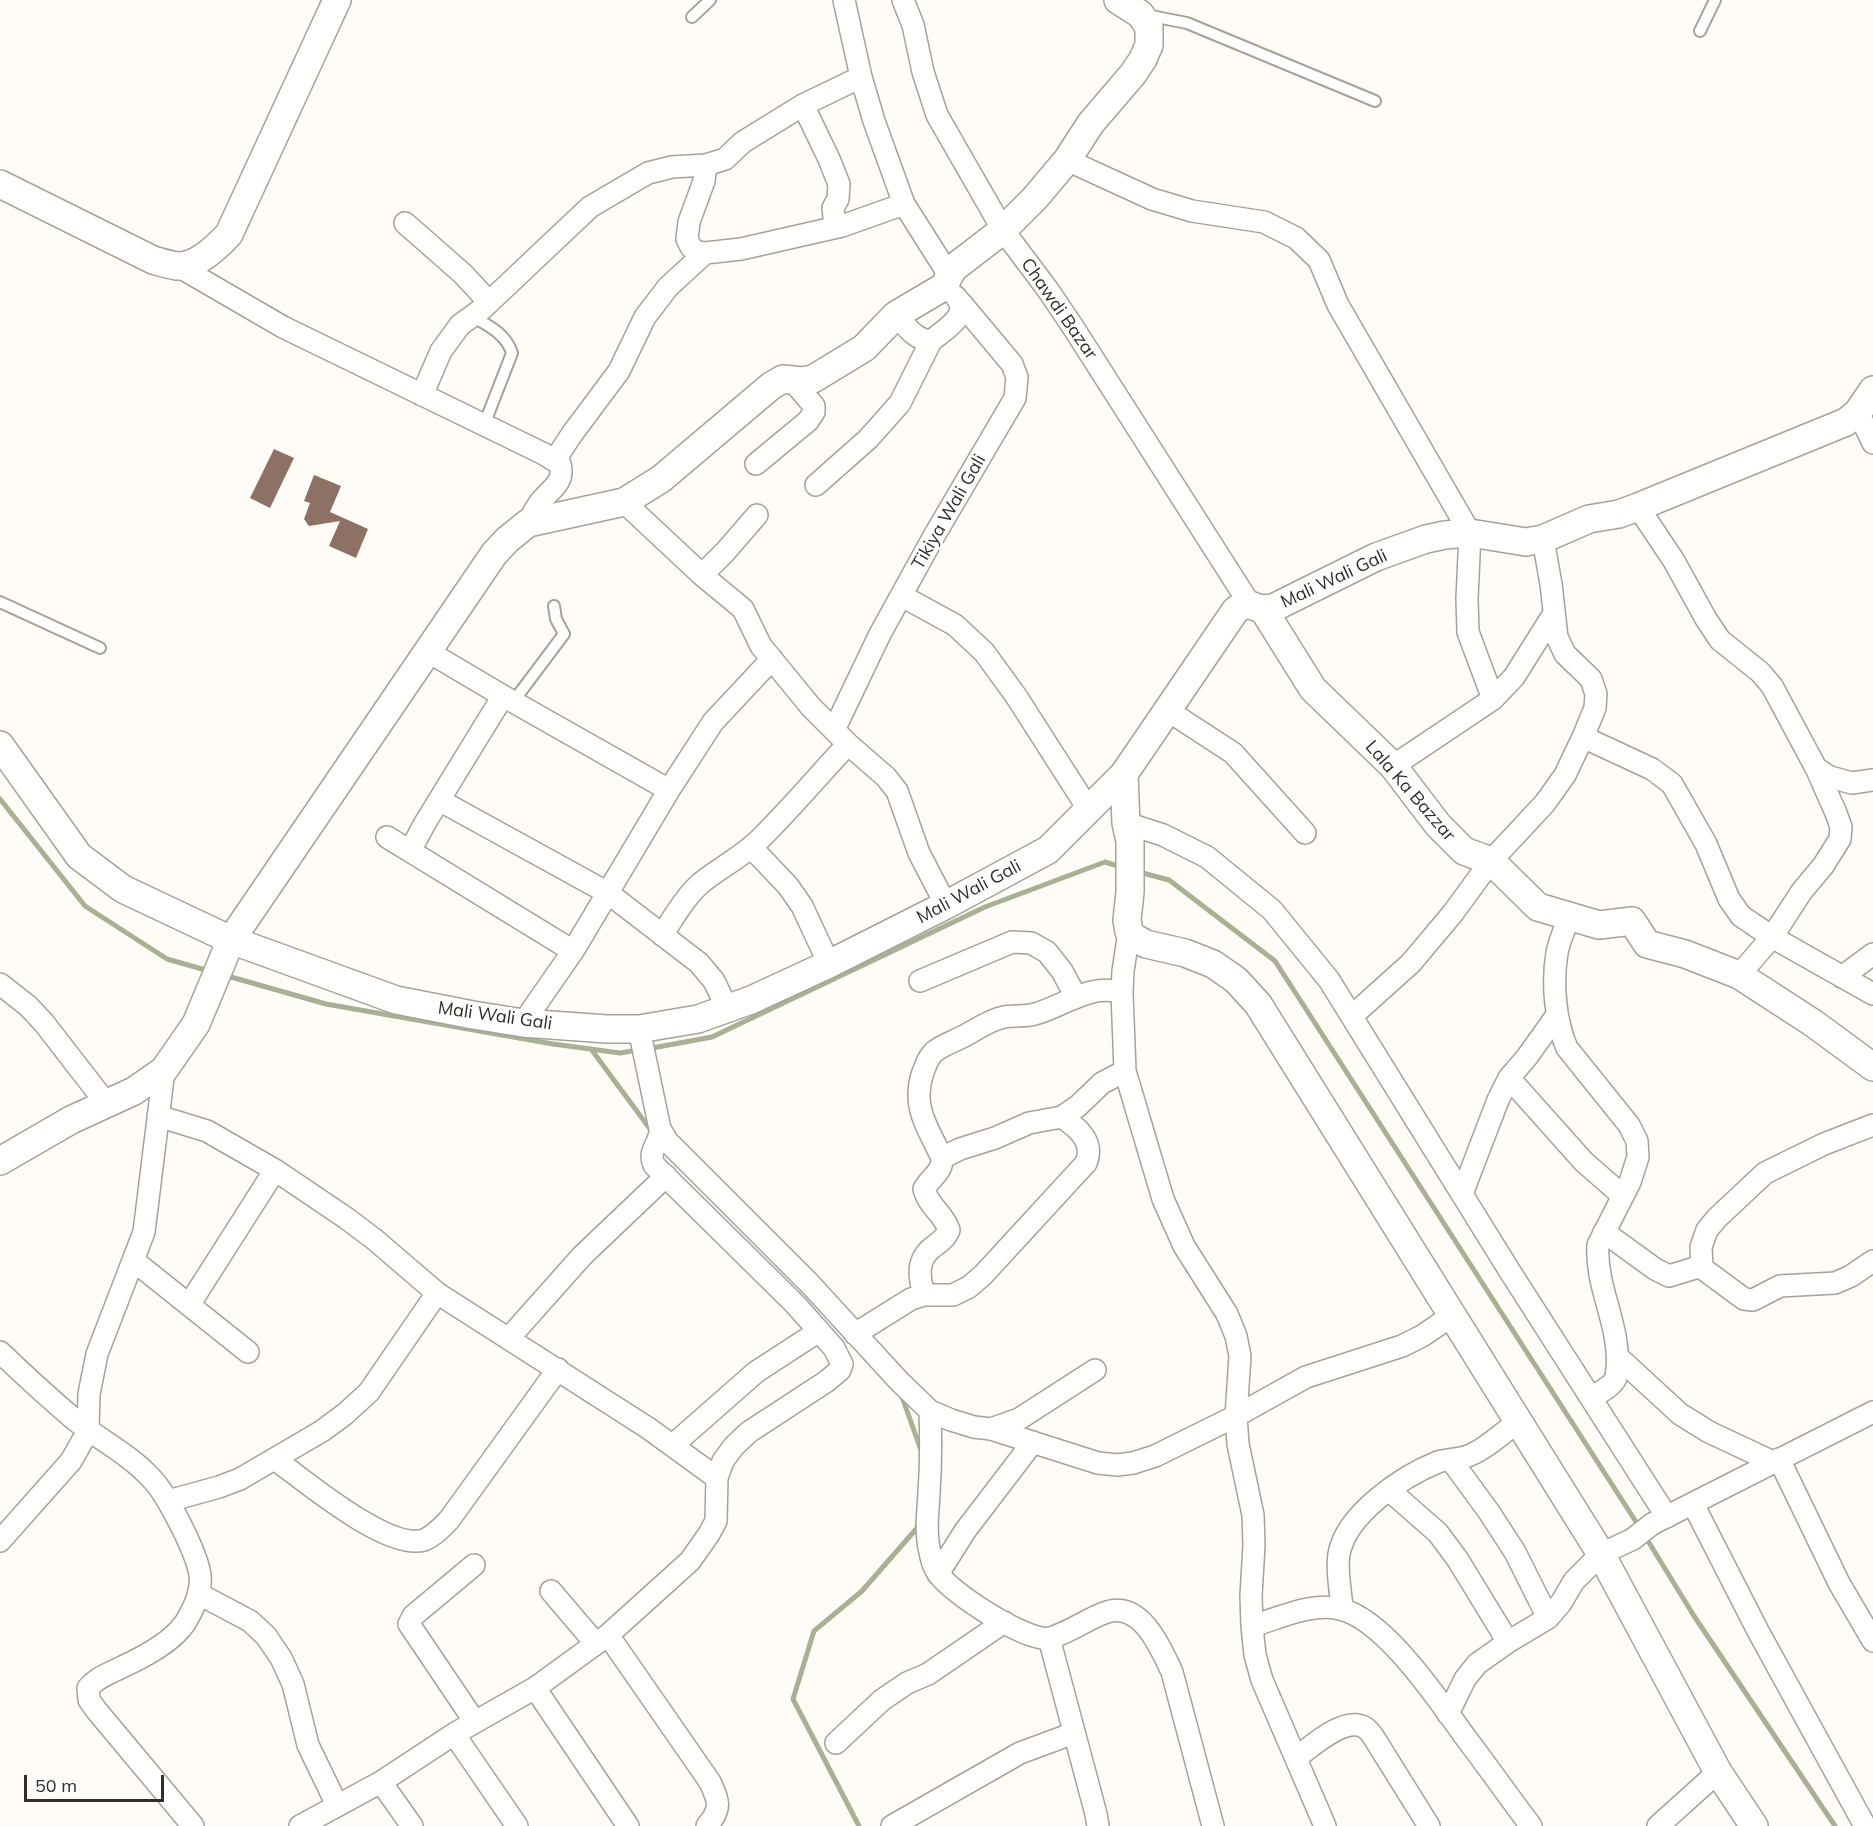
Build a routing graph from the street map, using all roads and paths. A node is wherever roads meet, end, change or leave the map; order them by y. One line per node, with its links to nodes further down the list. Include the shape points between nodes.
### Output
1 (337, 0): 20 (street, via 229,234 214,251)
2 (710, 0): 7 (lane)
3 (844, 0): 9 (street, Tikiya Wali Gali)
4 (903, 0): 18 (street, Chawdi Bazar, via 937,115)
5 (1715, 0): 8 (lane)
6 (1129, 7): 10 (lane, via 1187,23); 12 (street, via 1149,27 1149,45 1143,59 1091,123)
7 (692, 17)
8 (1700, 31)
9 (861, 77): 11 (street); 15 (street, Tikiya Wali Gali)
10 (1375, 101)
11 (802, 105): 13 (street, via 743,142 725,159); 17 (street, via 839,184 838,199 832,208)
12 (1067, 160): 18 (street); 39 (street, via 1152,199 1192,211 1264,222 1296,238 1320,260 1338,304)
13 (706, 165): 19 (street, via 687,239 697,252); 22 (street, via 672,166 648,173 590,207)
14 (0, 184): 20 (street, via 153,260)
15 (904, 204): 17 (street); 21 (street, Tikiya Wali Gali)
16 (405, 223): 22 (street)
17 (835, 227): 19 (street, via 741,249)
18 (1003, 230): 21 (street, via 956,267); 45 (street, Chawdi Bazar, via 1048,290)
19 (705, 253): 32 (street, via 668,287 645,317 619,371)
20 (178, 266): 28 (street, via 283,327)
21 (952, 288): 23 (street); 25 (street, via 962,310); 42 (street, Tikiya Wali Gali, via 1012,364 1017,377 1015,398)
22 (489, 302): 24 (street)
23 (896, 315): 25 (street, via 916,336); 26 (street, via 864,348 826,373 813,379)
24 (473, 317): 28 (street, via 460,325 441,351); 30 (lane, via 500,334 512,353)
25 (931, 341): 34 (street, via 900,403)
26 (792, 380): 33 (street, via 814,406 814,412); 35 (street, via 783,379 771,386 661,479)
27 (1873, 390): 29 (street, Mali Wali Gali)
28 (422, 395): 30 (street)
29 (1858, 412): 31 (street); 36 (street, Mali Wali Gali, via 1845,422)
30 (484, 425): 32 (street)
31 (1873, 443)
32 (555, 460): 38 (street, via 562,472 559,482)
33 (756, 464)
34 (816, 485)
35 (624, 502): 38 (street); 41 (street)
36 (1638, 507): 40 (street, Mali Wali Gali, via 1589,519); 57 (street, via 1720,640 1772,686)
37 (757, 515): 41 (street)
38 (528, 522): 48 (street, via 494,554)
39 (1470, 533): 40 (street, Mali Wali Gali, via 1526,542); 45 (street, Mali Wali Gali, via 1426,539 1376,557 1273,608); 51 (street, via 1468,632)
40 (1543, 539): 46 (street)
41 (702, 575): 49 (street, via 743,609)
42 (902, 596): 53 (street, Tikiya Wali Gali, via 880,634); 62 (street, via 955,625 984,652)
43 (0, 602): 47 (lane)
44 (555, 606): 50 (lane, via 556,619 564,634)
45 (1256, 606): 52 (street, Mali Wali Gali, via 1242,605 1235,611); 56 (street, Lala Ka Bazzar, via 1313,690)
46 (1553, 615): 51 (street, via 1514,677); 54 (street, via 1565,654 1591,679 1596,694 1595,708)
47 (100, 648)
48 (427, 651): 50 (street); 75 (street)
49 (772, 659): 53 (street); 60 (street, via 713,722)
50 (508, 699): 60 (street); 61 (street)
51 (1493, 699): 56 (street)
52 (1167, 710): 58 (street, Mali Wali Gali); 64 (street, via 1233,753)
53 (841, 737): 66 (street, Tikiya Wali Gali); 70 (street, via 897,791 919,853)
54 (1583, 737): 68 (street, via 1565,775 1545,803); 74 (street, via 1652,769 1672,784 1741,916)
55 (0, 745): 75 (street, Mali Wali Gali, via 79,856 123,889)
56 (1394, 766): 68 (street, Lala Ka Bazzar, via 1438,825 1464,851)
57 (1816, 768): 59 (street, via 1852,783); 74 (street, via 1841,827 1840,839)
58 (1124, 774): 62 (street, Mali Wali Gali); 63 (street)
59 (1873, 780)
60 (669, 790): 69 (street)
61 (439, 800): 67 (street); 69 (street)
62 (1089, 810): 70 (street, Mali Wali Gali, via 1048,850)
63 (1128, 832): 72 (street); 88 (street, via 1163,835 1207,857 1264,903 1329,980)
64 (1305, 832)
65 (387, 837): 67 (street)
66 (751, 847): 73 (street, Tikiya Wali Gali, via 700,885); 78 (street, via 788,886)
67 (410, 851): 76 (street)
68 (1491, 861): 71 (street, Lala Ka Bazzar, via 1538,907); 88 (street, via 1411,963)
69 (608, 892): 73 (street); 76 (street)
70 (946, 905): 78 (street, Mali Wali Gali)
71 (1569, 917): 79 (street, Lala Ka Bazzar, via 1599,925 1632,921 1647,944); 87 (street, via 1557,951)
72 (1129, 932): 83 (street); 115 (street, via 1146,944 1213,964 1236,980 1258,1004)
73 (662, 935): 86 (street, via 699,963 714,981)
74 (1772, 937): 79 (street); 80 (street)
75 (231, 940): 89 (street, Mali Wali Gali, via 396,1000); 92 (street, via 196,1024)
76 (573, 951): 89 (street)
77 (1873, 954): 80 (street)
78 (830, 964): 86 (street, Mali Wali Gali)
79 (1739, 975): 91 (street, Lala Ka Bazzar)
80 (1842, 976): 84 (street)
81 (920, 981): 85 (street, via 1012,942 1031,943 1047,952)
82 (0, 984): 95 (street, via 44,1023)
83 (1122, 993): 85 (street, via 1107,989); 93 (street)
84 (1873, 994)
85 (1076, 997): 100 (street, via 1036,1014 993,1020 932,1053 922,1076 919,1104)
86 (726, 1008): 90 (street, Mali Wali Gali)
87 (1557, 1015): 94 (street); 105 (street, via 1567,1048 1629,1125 1637,1141 1638,1157)
88 (1352, 1016): 104 (street)
89 (523, 1023): 90 (street, Mali Wali Gali, via 607,1029)
90 (641, 1037): 99 (street)
91 (1873, 1067)
92 (164, 1070): 95 (street, via 134,1091); 96 (street)
93 (1125, 1071): 97 (street, via 1102,1083); 126 (street, via 1163,1199 1184,1246 1227,1314 1236,1336 1240,1356)
94 (1509, 1078): 104 (street); 105 (street, via 1584,1162)
95 (106, 1103): 101 (street)
96 (158, 1116): 102 (street, via 207,1131); 107 (street, via 144,1232)
97 (1062, 1117): 100 (street, via 1029,1123); 112 (street, via 1084,1137 1090,1155 1086,1163 969,1287 953,1295)
98 (1873, 1125): 109 (street, via 1765,1173 1707,1230 1701,1247)
99 (657, 1138): 103 (street, via 651,1158); 110 (street, via 668,1142)
100 (942, 1158): 112 (street, via 938,1173 924,1189 949,1230 921,1260)
101 (0, 1161)
102 (275, 1170): 111 (street, via 374,1239); 114 (street)
103 (666, 1176): 113 (street); 118 (street, via 582,1256)
104 (1462, 1194): 124 (street)
105 (1623, 1196): 106 (street)
106 (1604, 1232): 109 (street, via 1669,1276); 121 (street, via 1597,1256)
107 (134, 1260): 114 (street); 130 (street, via 97,1354 89,1394)
108 (1873, 1261): 109 (street, via 1834,1283 1780,1287 1753,1300 1744,1299)
109 (1702, 1268)
110 (810, 1284): 113 (street); 117 (street)
111 (437, 1293): 118 (street); 133 (street, via 369,1392 338,1420)
112 (924, 1295): 117 (street, via 903,1303)
113 (795, 1304): 116 (street)
114 (189, 1305): 120 (street)
115 (1453, 1315): 126 (street, via 1402,1346 1306,1377); 128 (street)
116 (819, 1331): 132 (street, via 756,1372); 136 (street, via 839,1355 840,1370 749,1432 723,1461)
117 (855, 1334): 125 (street)
118 (509, 1338): 122 (street)
119 (0, 1352): 130 (street)
120 (248, 1352)
121 (1618, 1357): 124 (street, via 1616,1378); 135 (street, via 1680,1414 1709,1432)
122 (558, 1369): 132 (street); 133 (street, via 449,1520 435,1535 422,1541 390,1536 359,1519)
123 (1095, 1370): 129 (street, via 1019,1419)
124 (1591, 1398): 140 (street)
125 (930, 1411): 129 (street, via 974,1428); 144 (street, via 928,1529 930,1552)
126 (1236, 1416): 131 (street, via 1133,1463 1098,1463); 150 (street, via 1253,1515)
127 (1870, 1420): 135 (street)
128 (1519, 1421): 134 (street, via 1465,1458); 142 (street)
129 (991, 1429): 131 (street)
130 (88, 1431): 138 (street, via 129,1457); 141 (street, via 71,1461)
131 (1033, 1442): 144 (street, via 965,1531)
132 (674, 1445): 136 (street)
133 (276, 1460): 138 (street, via 219,1487)
134 (1451, 1460): 137 (street, via 1426,1468); 148 (street, via 1515,1552)
135 (1776, 1461): 139 (street); 153 (street)
136 (717, 1478): 152 (street, via 716,1521 690,1561)
137 (1389, 1490): 147 (street, via 1345,1535 1339,1553); 154 (street, via 1438,1533)
138 (168, 1500): 146 (street, via 193,1554 200,1576)
139 (1693, 1503): 140 (street); 179 (street, via 1758,1631)
140 (1660, 1521): 142 (street)
141 (0, 1541)
142 (1601, 1554): 148 (street, via 1574,1581); 162 (street)
143 (474, 1566): 157 (street, via 413,1616 409,1624)
144 (938, 1574): 149 (street, via 959,1594)
145 (551, 1591): 152 (street)
146 (199, 1594): 164 (street, via 250,1621 281,1658 293,1684 308,1745); 167 (street, via 184,1623 169,1640 95,1679 88,1688 89,1700)
147 (1342, 1609): 150 (street, via 1320,1606); 156 (street, via 1367,1621 1388,1639)
148 (1548, 1618): 154 (street)
149 (1004, 1622): 151 (street, via 1034,1637); 160 (street, via 928,1674 891,1694)
150 (1252, 1626): 161 (street, via 1262,1680)
151 (1049, 1638): 158 (street); 173 (street, via 1106,1612 1133,1615 1147,1626 1172,1672)
152 (602, 1639): 155 (street); 165 (street, via 710,1782 718,1800)
153 (1873, 1641)
154 (1508, 1642): 156 (street, via 1477,1664)
155 (535, 1688): 157 (street); 170 (street)
156 (1448, 1714): 176 (street)
157 (475, 1722): 159 (street)
158 (1074, 1733): 171 (street, via 1020,1753); 172 (street)
159 (454, 1734): 163 (street); 169 (street)
160 (836, 1743)
161 (1296, 1758): 174 (street); 175 (street, via 1345,1725 1367,1728)
162 (1718, 1772): 177 (street); 178 (street)
163 (381, 1782): 164 (street); 168 (street)
164 (337, 1805): 166 (street)
165 (714, 1823)
166 (308, 1824)
167 (194, 1826)
168 (412, 1826)
169 (517, 1826)
170 (628, 1826)
171 (892, 1826)
172 (1098, 1826)
173 (1213, 1826)
174 (1325, 1826)
175 (1430, 1826)
176 (1531, 1826)
177 (1658, 1826)
178 (1754, 1826)
179 (1866, 1826)

